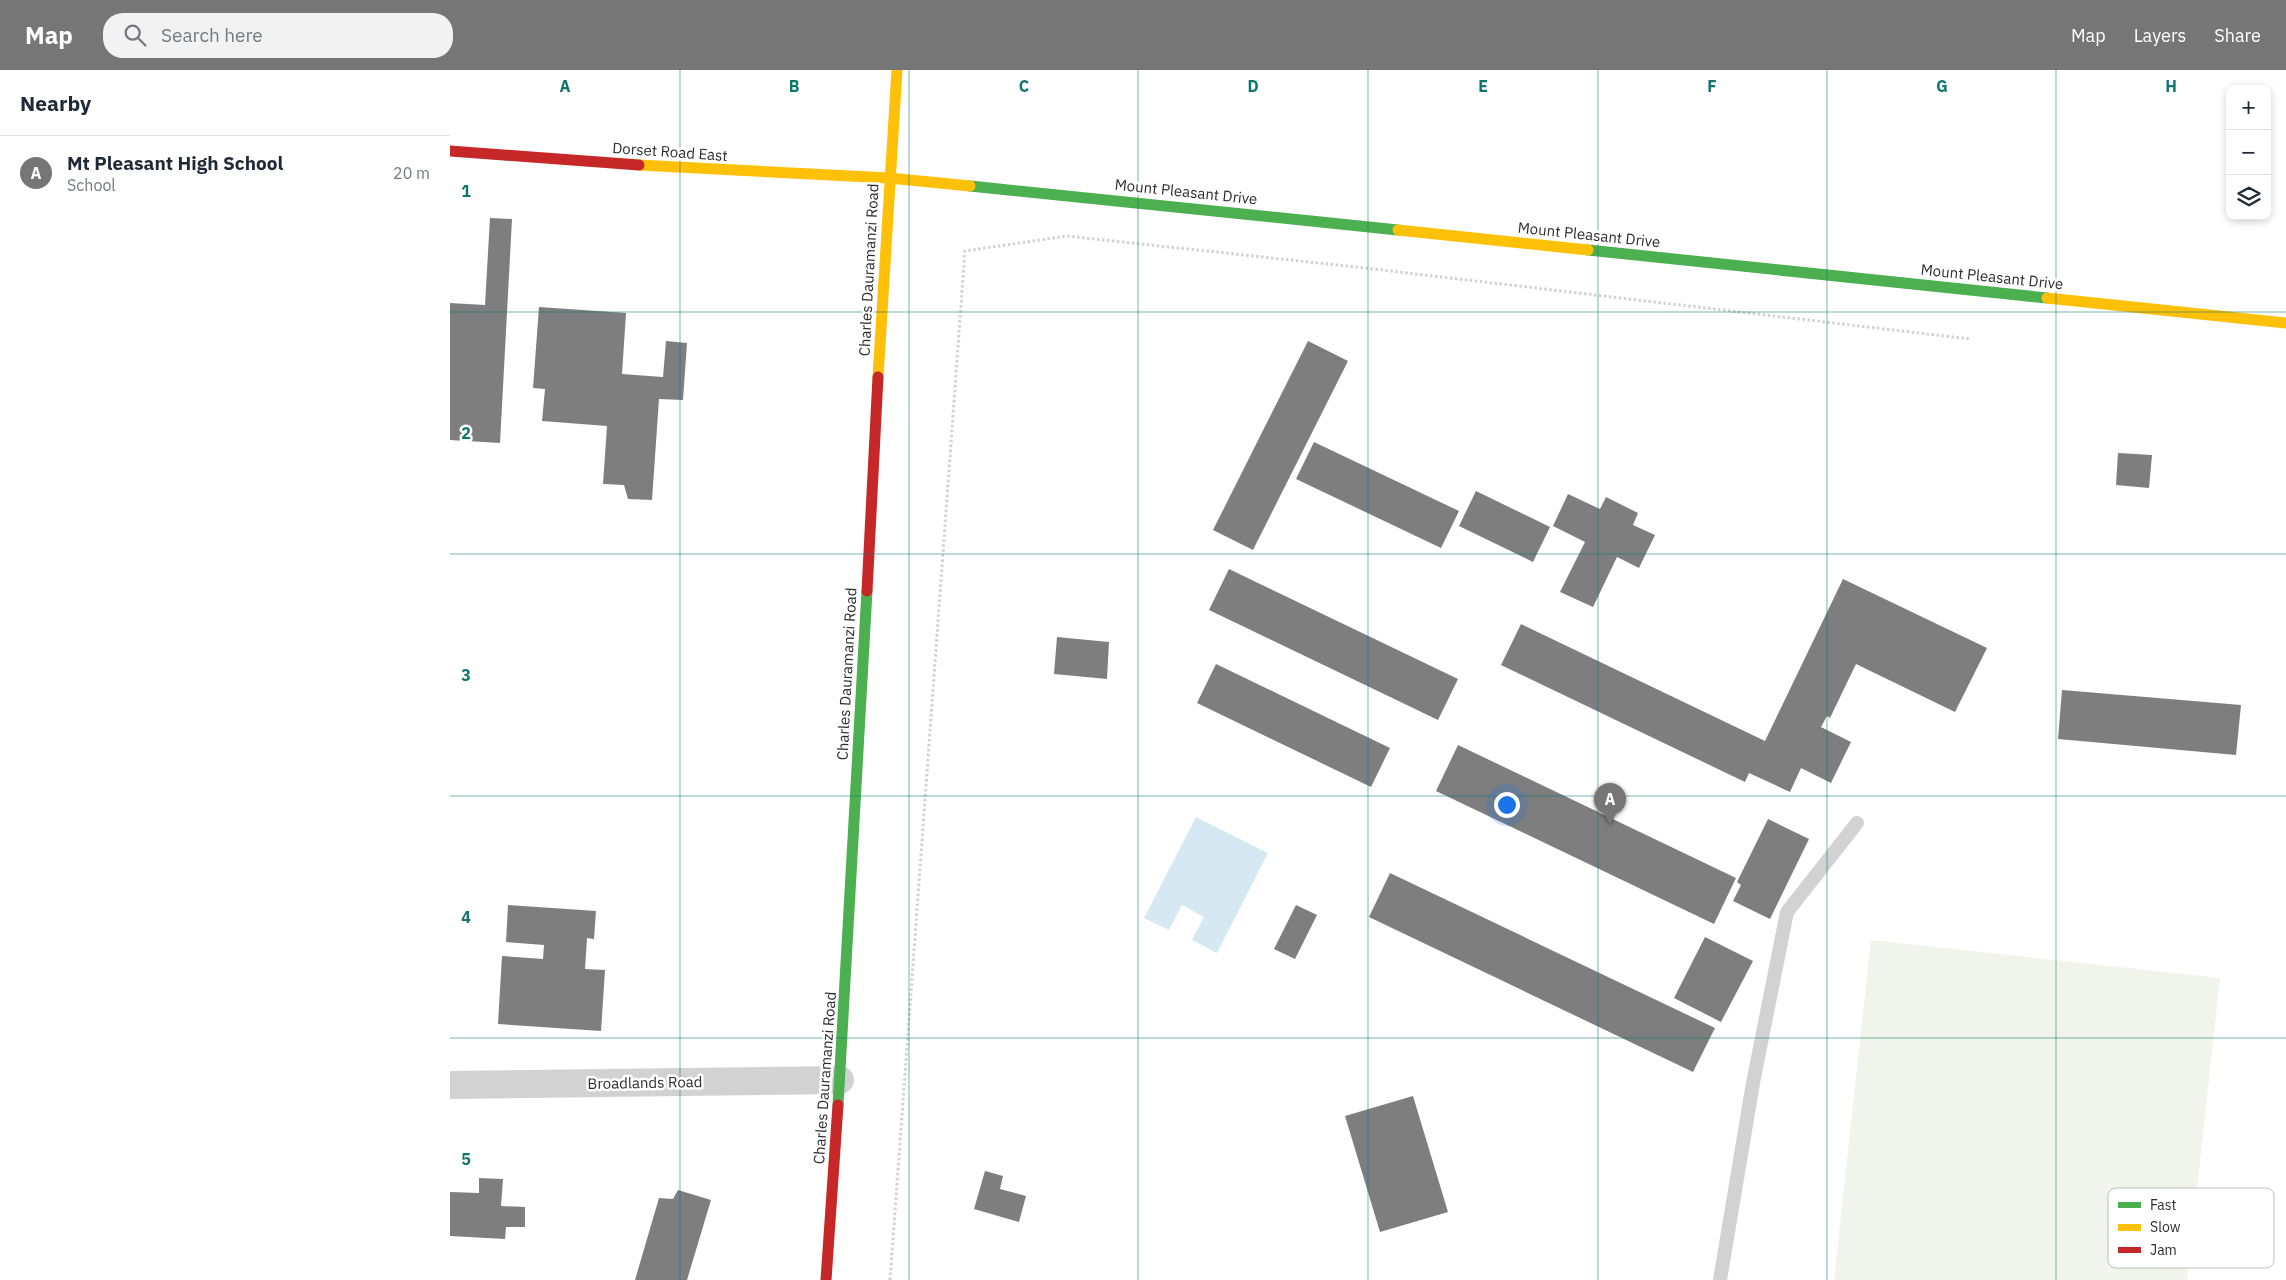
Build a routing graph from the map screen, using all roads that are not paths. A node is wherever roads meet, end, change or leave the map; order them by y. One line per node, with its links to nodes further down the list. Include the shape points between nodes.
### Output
1 (897, 70): 3 (street, Charles Dauramanzi Road)
2 (450, 151): 3 (street, Dorset Road East, via 683,169)
3 (889, 178): 4 (street, Mount Pleasant Drive); 6 (street, Charles Dauramanzi Road)
4 (2286, 323)
5 (1857, 823): 9 (lane, via 1787,912 1753,1083)
6 (840, 1080): 7 (street, Broadlands Road); 8 (street, Charles Dauramanzi Road)
7 (450, 1085)
8 (826, 1280)
9 (1720, 1280)

